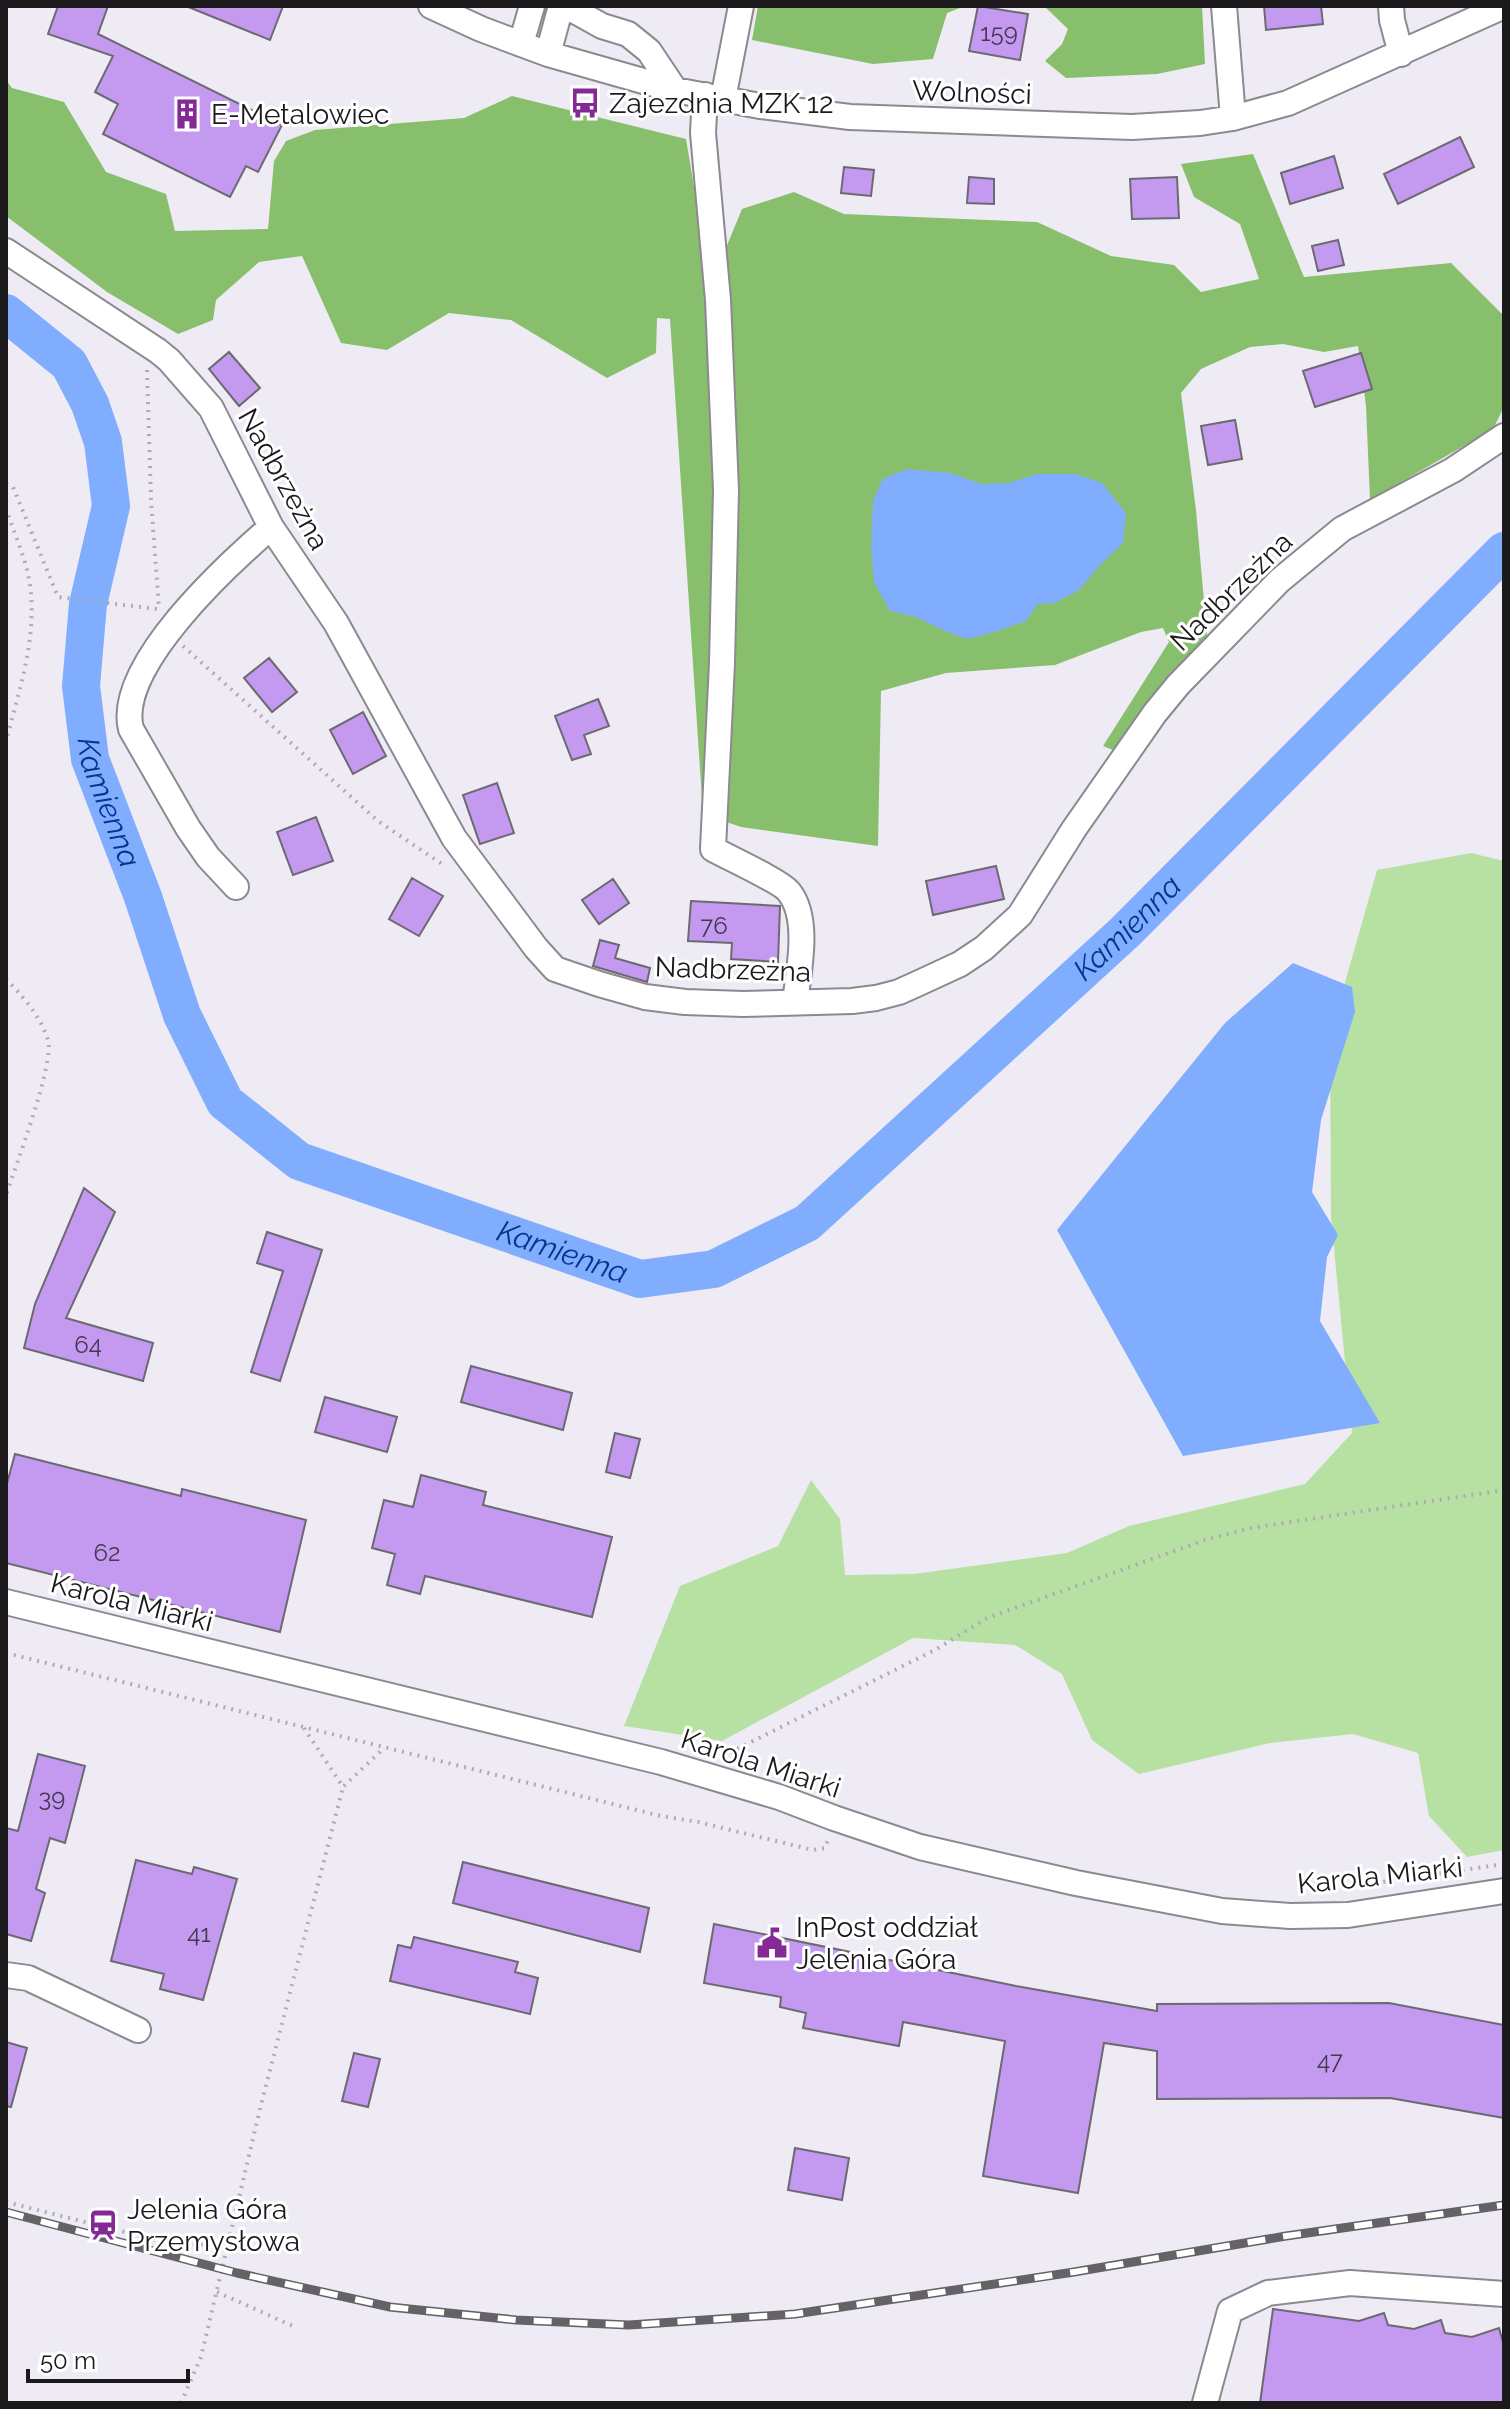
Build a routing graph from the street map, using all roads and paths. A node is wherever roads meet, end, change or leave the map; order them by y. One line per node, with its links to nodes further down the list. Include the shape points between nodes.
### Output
1 (431, 6): 8 (street, Wolności)
2 (532, 6): 8 (street)
3 (563, 6): 9 (street); 11 (street, via 628,34 649,51)
4 (741, 6): 12 (street)
5 (1224, 6): 13 (street)
6 (1391, 6): 10 (street)
7 (1504, 6): 10 (street, Wolności)
8 (521, 44): 9 (street, Wolności)
9 (548, 54): 11 (street, Wolności)
10 (1401, 54): 13 (street, Wolności, via 1288,103)
11 (675, 90): 12 (street, Wolności)
12 (714, 97): 13 (street, Wolności, via 850,117 980,123 1132,127); 25 (street, via 703,133 718,300 726,490 713,849 788,889 801,912)
13 (1233, 118)
14 (6, 251): 19 (street, Nadbrzeżna, via 169,360 211,408)
15 (147, 366): 20 (path, via 151,499)
16 (1504, 436): 25 (street, Nadbrzeżna, via 1453,470 1342,529 1279,581 1155,713 1020,915 984,948 899,992 852,1001)
17 (6, 484): 20 (path, via 13,487 58,597 125,604)
18 (6, 508): 21 (path, via 28,574 32,613 27,660)
19 (271, 527): 20 (street); 25 (street, Nadbrzeżna, via 336,623 454,838 555,969 645,997)
20 (164, 620): 22 (path, via 194,657 378,821); 23 (street, via 128,718 188,828)
21 (6, 741)
22 (447, 867)
23 (236, 887)
24 (6, 979): 26 (path, via 27,1001 49,1042 41,1091)
25 (795, 1002)
26 (6, 1195)
27 (1504, 1490): 32 (path, via 1251,1528 1046,1596 987,1618 935,1650 723,1756)
28 (6, 1602): 32 (street, Karola Miarki)
29 (6, 1653): 30 (path)
30 (302, 1726): 31 (path); 33 (path)
31 (385, 1747): 33 (path); 34 (path, via 813,1850 825,1848)
32 (709, 1775): 37 (street, Karola Miarki, via 920,1847 1222,1911 1348,1915)
33 (343, 1787): 41 (path)
34 (830, 1833)
35 (1504, 1864): 36 (path)
36 (1318, 1891)
37 (1504, 1891)
38 (6, 1975): 39 (street, via 28,1978)
39 (138, 2030)
40 (6, 2202): 41 (path, via 172,2244)
41 (228, 2245): 42 (path)
42 (217, 2292): 44 (path); 45 (path, via 201,2357)
43 (1503, 2293): 46 (street, via 1350,2283 1268,2293 1230,2311)
44 (295, 2327)
45 (181, 2403)
46 (1205, 2403)

